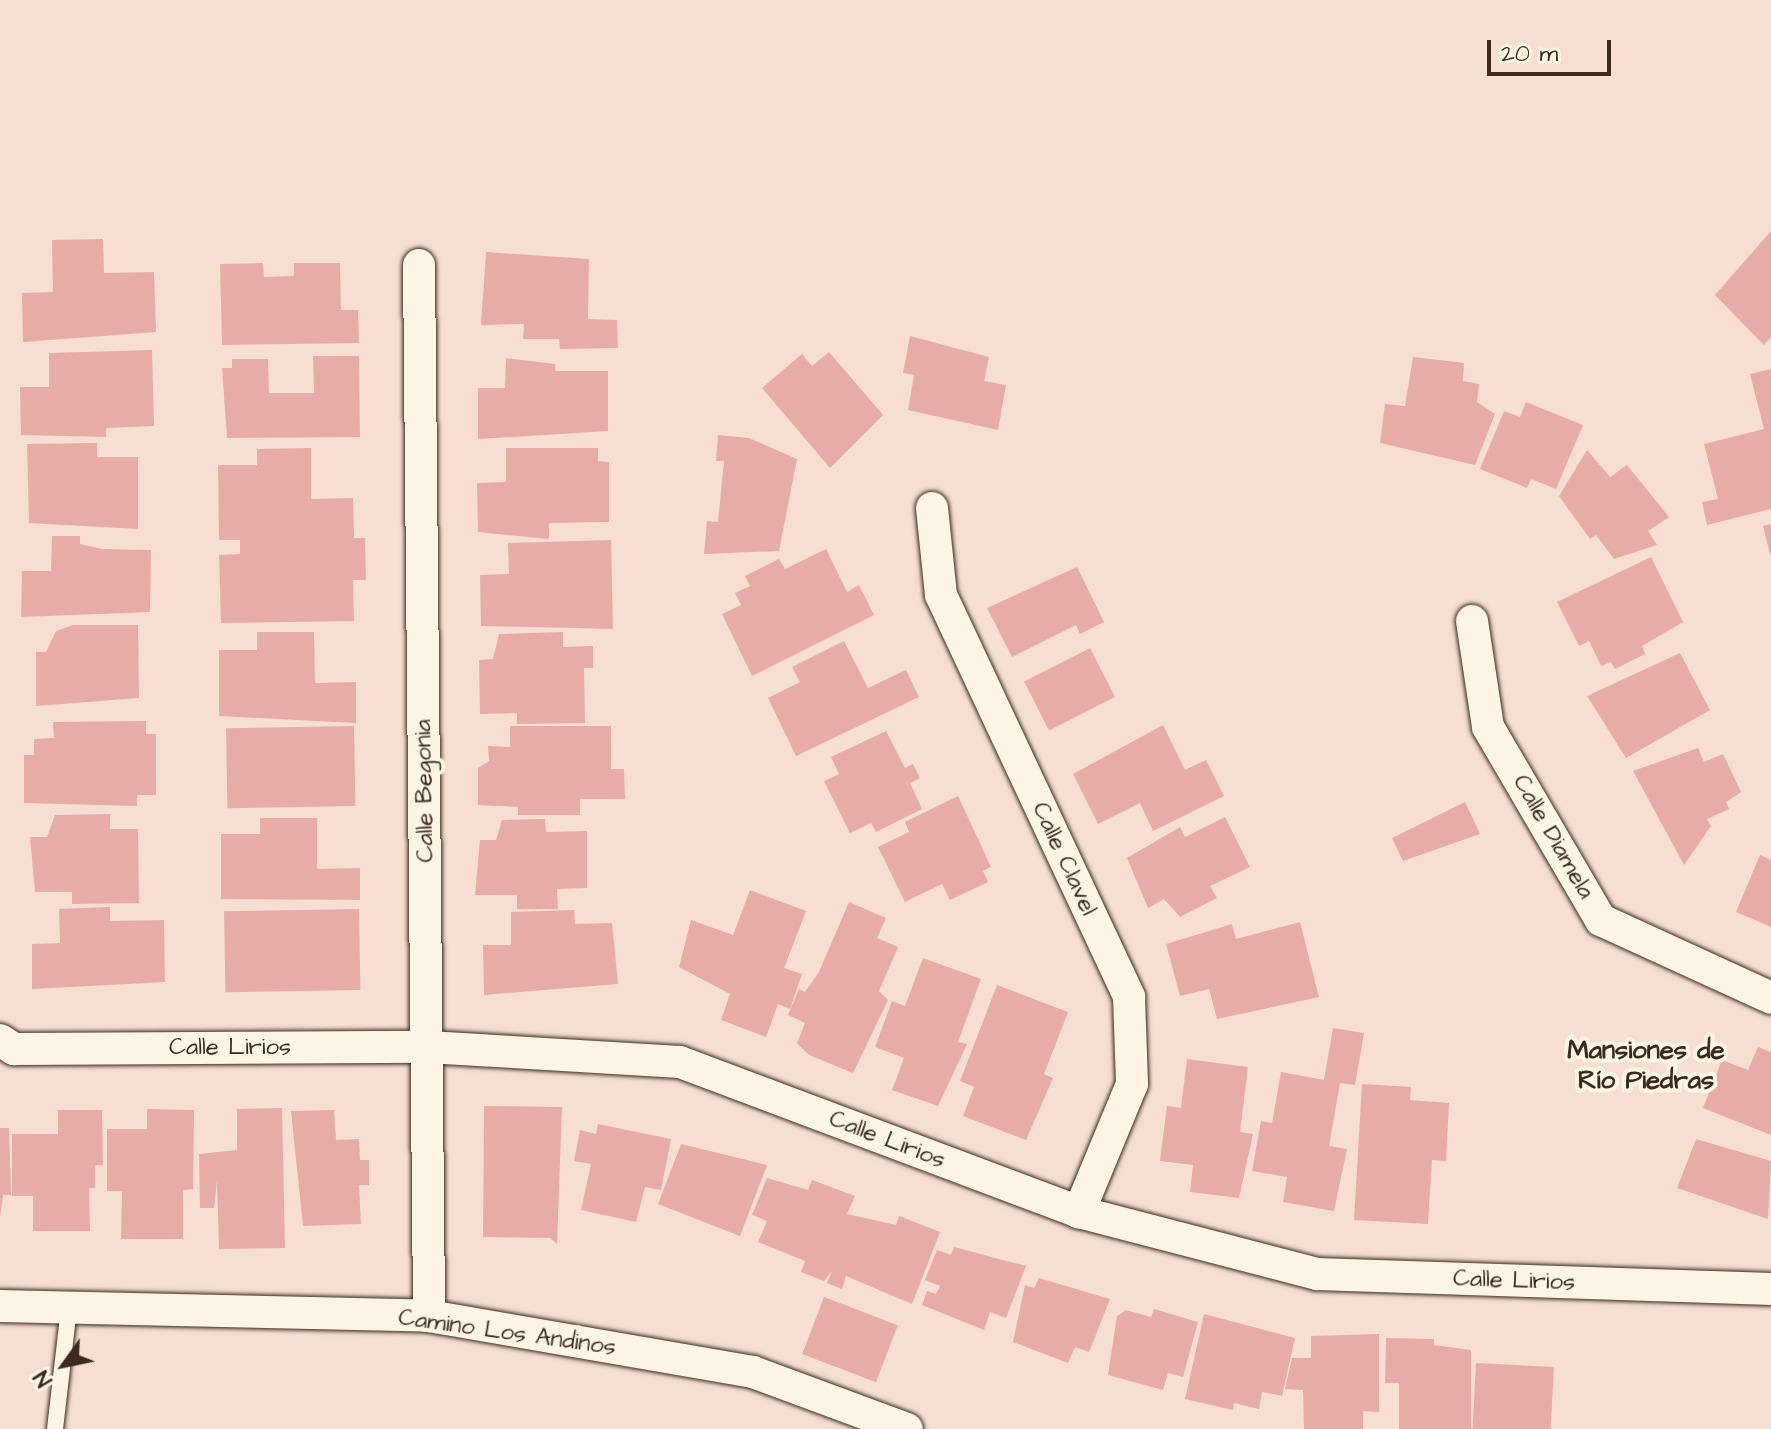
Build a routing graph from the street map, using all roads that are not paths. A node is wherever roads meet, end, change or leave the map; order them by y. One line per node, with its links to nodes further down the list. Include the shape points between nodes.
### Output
1 (419, 265): 6 (street, Calle Begonia)
2 (932, 508): 7 (street, Calle Clavel, via 941,595 1129,997 1132,1084)
3 (1472, 621): 4 (street, Calle Diamela, via 1488,727 1601,920)
4 (1771, 998)
5 (0, 1040): 6 (street, Calle Lirios, via 14,1049)
6 (428, 1047): 7 (street, Calle Lirios, via 680,1062); 11 (street, Calle Begonia)
7 (1079, 1212): 8 (street, Calle Lirios, via 1317,1274)
8 (1771, 1289)
9 (0, 1306): 10 (street, Camino Los Andinos)
10 (69, 1308): 11 (street, Camino Los Andinos); 12 (lane)
11 (429, 1316): 13 (street, Camino Los Andinos, via 753,1372)
12 (55, 1429)
13 (907, 1429)

